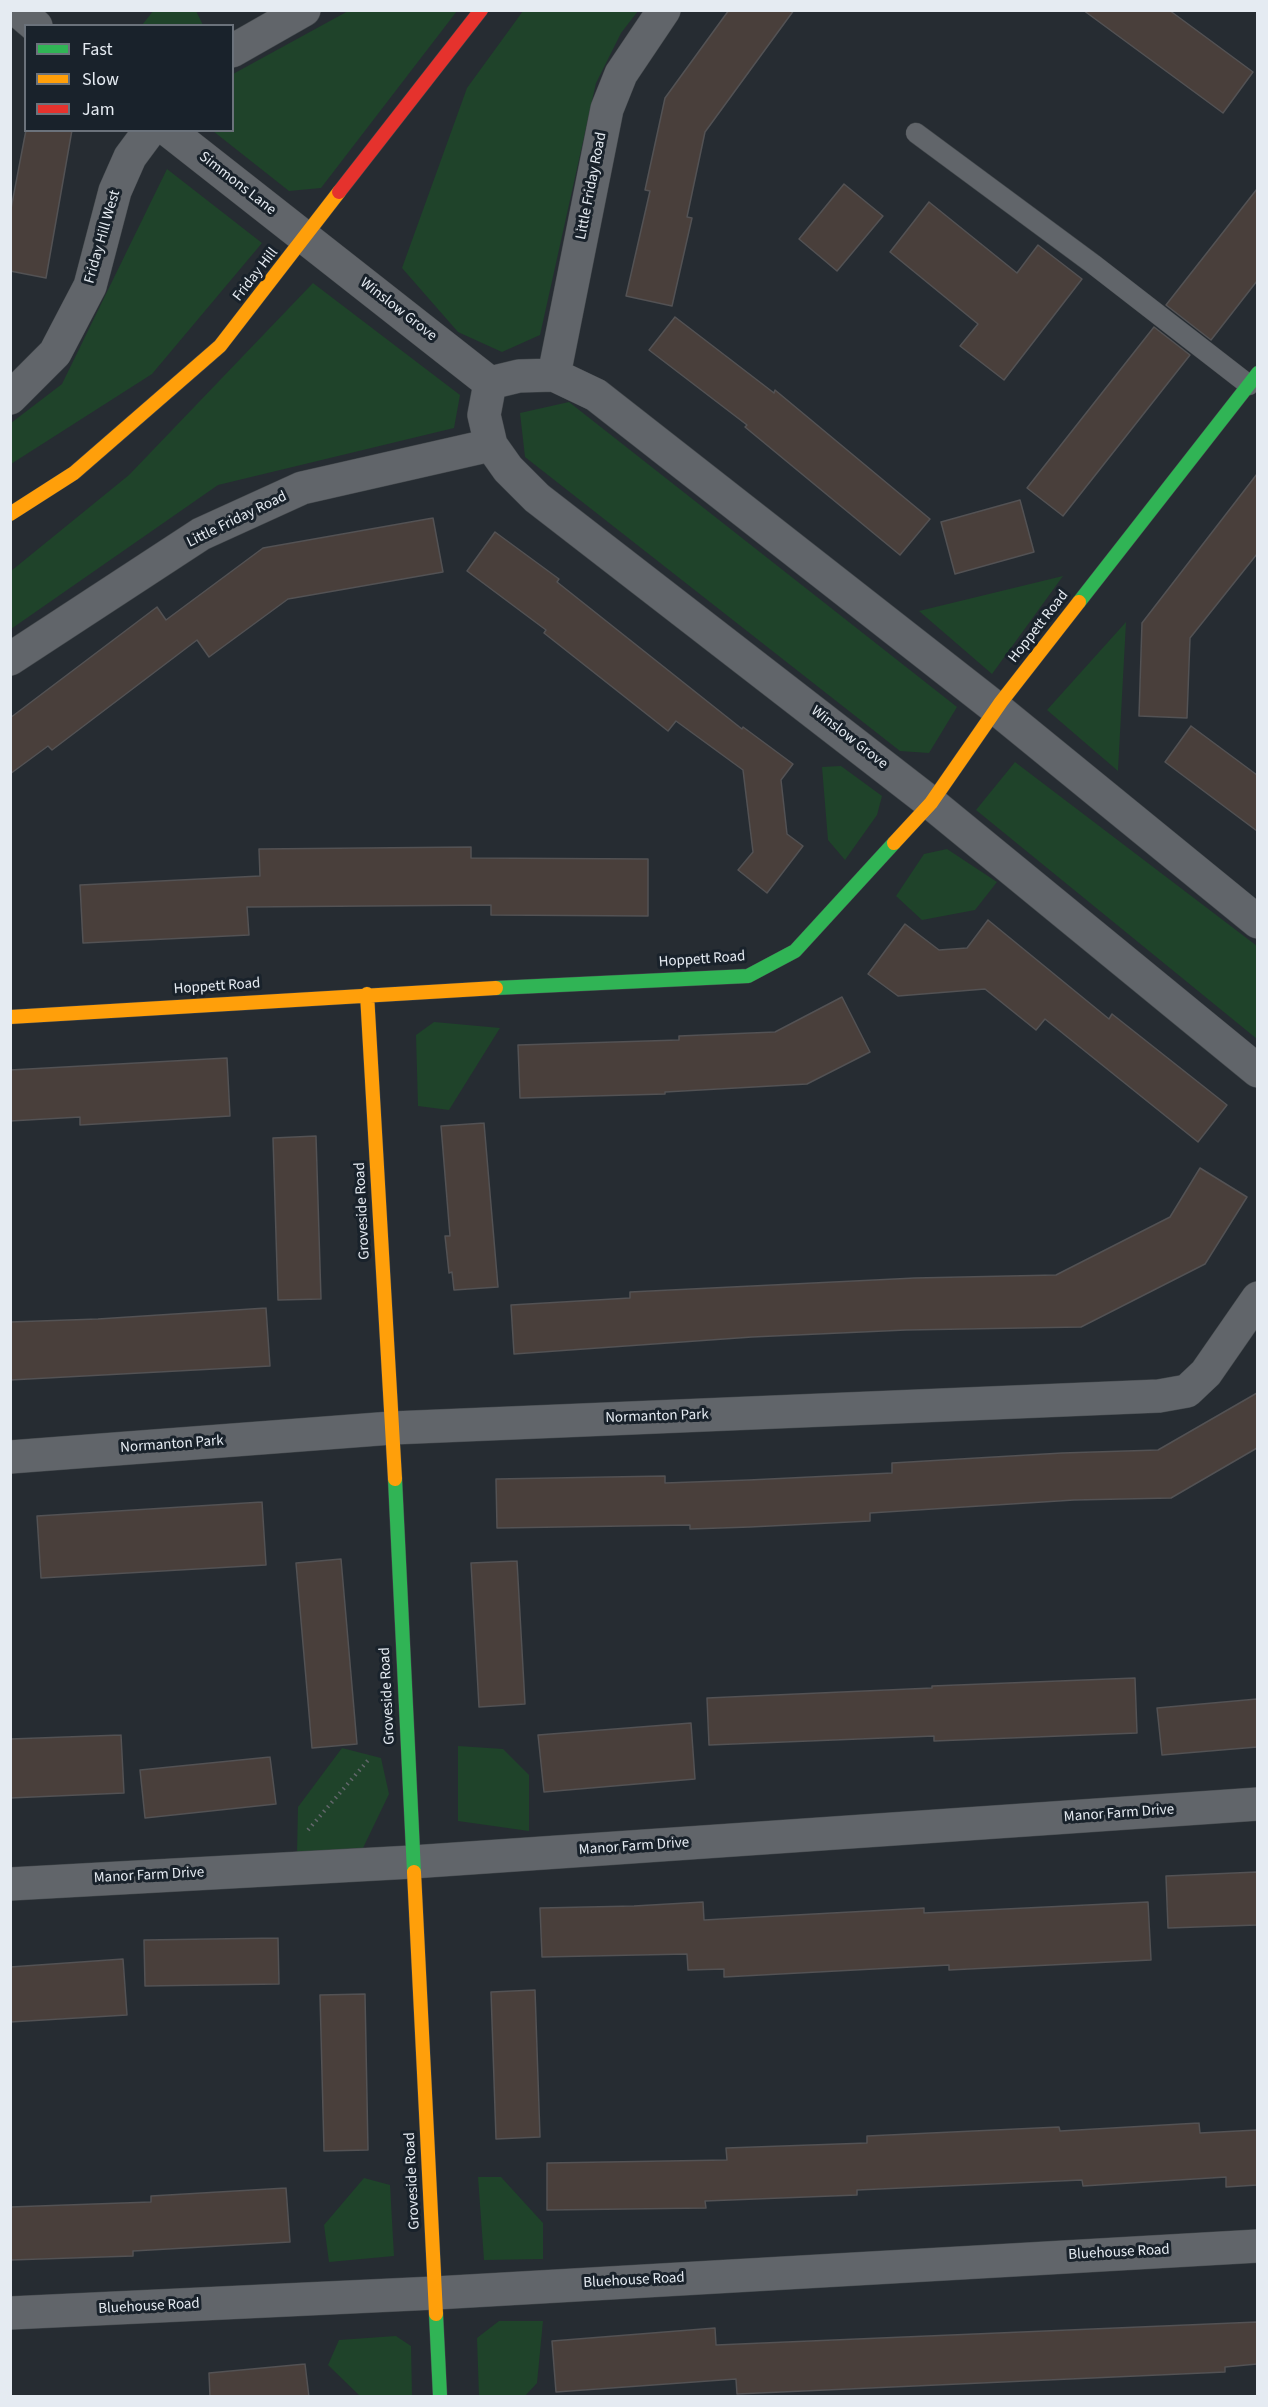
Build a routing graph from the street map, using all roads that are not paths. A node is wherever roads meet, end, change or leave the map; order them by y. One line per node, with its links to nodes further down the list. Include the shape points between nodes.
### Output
1 (17, 10): 5 (street)
2 (304, 10): 6 (street)
3 (481, 10): 10 (street, Friday Hill)
4 (664, 10): 11 (street, Little Friday Road, via 621,74 608,109)
5 (34, 24)
6 (234, 50)
7 (149, 132): 14 (street, Friday Hill West, via 130,157 115,191 90,286 55,353)
8 (171, 132): 10 (street, Simmons Lane)
9 (916, 133): 12 (lane)
10 (306, 238): 13 (street, Winslow Grove); 16 (street, Friday Hill, via 220,346 74,473)
11 (554, 375): 13 (street, via 519,376); 18 (street, via 596,395)
12 (1253, 379): 18 (street, Hoppett Road)
13 (490, 383): 15 (street, Winslow Grove, via 484,415)
14 (10, 398)
15 (491, 445): 17 (street, Little Friday Road, via 302,488 201,534); 19 (street, Winslow Grove, via 537,498)
16 (10, 514)
17 (10, 659)
18 (997, 709): 19 (street, Hoppett Road); 20 (street)
19 (931, 802): 21 (street, Hoppett Road, via 795,951 748,976); 23 (street, Winslow Grove)
20 (1257, 922)
21 (367, 994): 22 (street, Hoppett Road); 25 (street, Groveside Road)
22 (10, 1017)
23 (1257, 1071)
24 (1257, 1298): 25 (street, Normanton Park, via 1206,1373 1187,1391 1159,1396)
25 (393, 1428): 26 (street, Normanton Park); 28 (street, Groveside Road)
26 (10, 1457)
27 (1257, 1804): 28 (street, Manor Farm Drive)
28 (412, 1862): 29 (street, Manor Farm Drive); 31 (street, Groveside Road)
29 (10, 1884)
30 (1257, 2246): 31 (street, Bluehouse Road)
31 (435, 2293): 32 (street, Bluehouse Road); 33 (street, Groveside Road)
32 (10, 2313)
33 (440, 2397)

